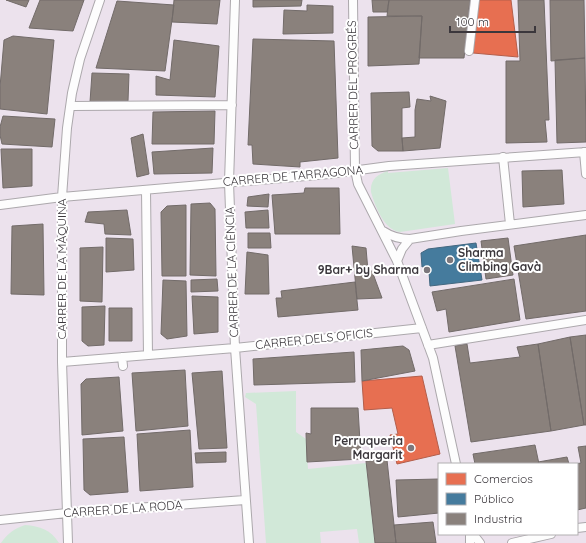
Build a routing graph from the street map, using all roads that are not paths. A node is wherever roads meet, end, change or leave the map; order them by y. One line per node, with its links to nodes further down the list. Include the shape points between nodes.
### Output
1 (100, 0): 7 (street, CARRER DE LA MÀQUINA, via 80,59)
2 (235, 0): 6 (street, CARRER DE LA CIÈNCIA)
3 (352, 0): 10 (street, CARRER DEL PROGRÉS)
4 (475, 0): 5 (street)
5 (470, 51)
6 (232, 105): 7 (street); 12 (street, CARRER DE LA CIÈNCIA)
7 (70, 106): 14 (street, CARRER DE LA MÀQUINA)
8 (585, 152): 9 (street, CARRER DE TARRAGONA); 11 (street)
9 (503, 158): 10 (street, CARRER DE TARRAGONA); 17 (street)
10 (355, 170): 12 (street, CARRER DE TARRAGONA); 18 (street, CARRER DEL PROGRÉS, via 358,184)
11 (586, 174)
12 (229, 182): 13 (street, CARRER DE TARRAGONA); 24 (street, CARRER DE LA CIÈNCIA)
13 (146, 190): 14 (street, CARRER DE TARRAGONA); 25 (street)
14 (62, 197): 15 (street, CARRER DE TARRAGONA); 27 (street, CARRER DE LA MÀQUINA)
15 (0, 204)
16 (586, 215): 17 (street)
17 (510, 224): 19 (street)
18 (382, 230): 19 (street, via 400,239); 20 (street, CARRER DEL PROGRÉS)
19 (410, 239): 20 (street)
20 (397, 261): 22 (street, CARRER DEL PROGRÉS)
21 (586, 320): 23 (street)
22 (422, 328): 23 (street, CARRER DEL PROGRÉS); 24 (street, CARRER DELS OFICIS)
23 (428, 345): 29 (street, CARRER DEL PROGRÉS)
24 (235, 348): 25 (street, CARRER DELS OFICIS); 30 (street, CARRER DE LA CIÈNCIA)
25 (148, 355): 26 (street, CARRER DELS OFICIS)
26 (122, 357): 27 (street, CARRER DELS OFICIS); 28 (street)
27 (62, 362): 31 (street, CARRER DE LA MÀQUINA)
28 (123, 366)
29 (456, 463)
30 (245, 500): 31 (street, CARRER DE LA RODA, via 134,505); 36 (street, CARRER DE LA CIÈNCIA)
31 (67, 513): 32 (street, CARRER DE LA RODA); 35 (street, CARRER DE LA MÀQUINA)
32 (0, 520)
33 (474, 535): 37 (street)
34 (547, 535): 38 (street)
35 (68, 543)
36 (249, 543)
37 (480, 543)
38 (512, 543)

